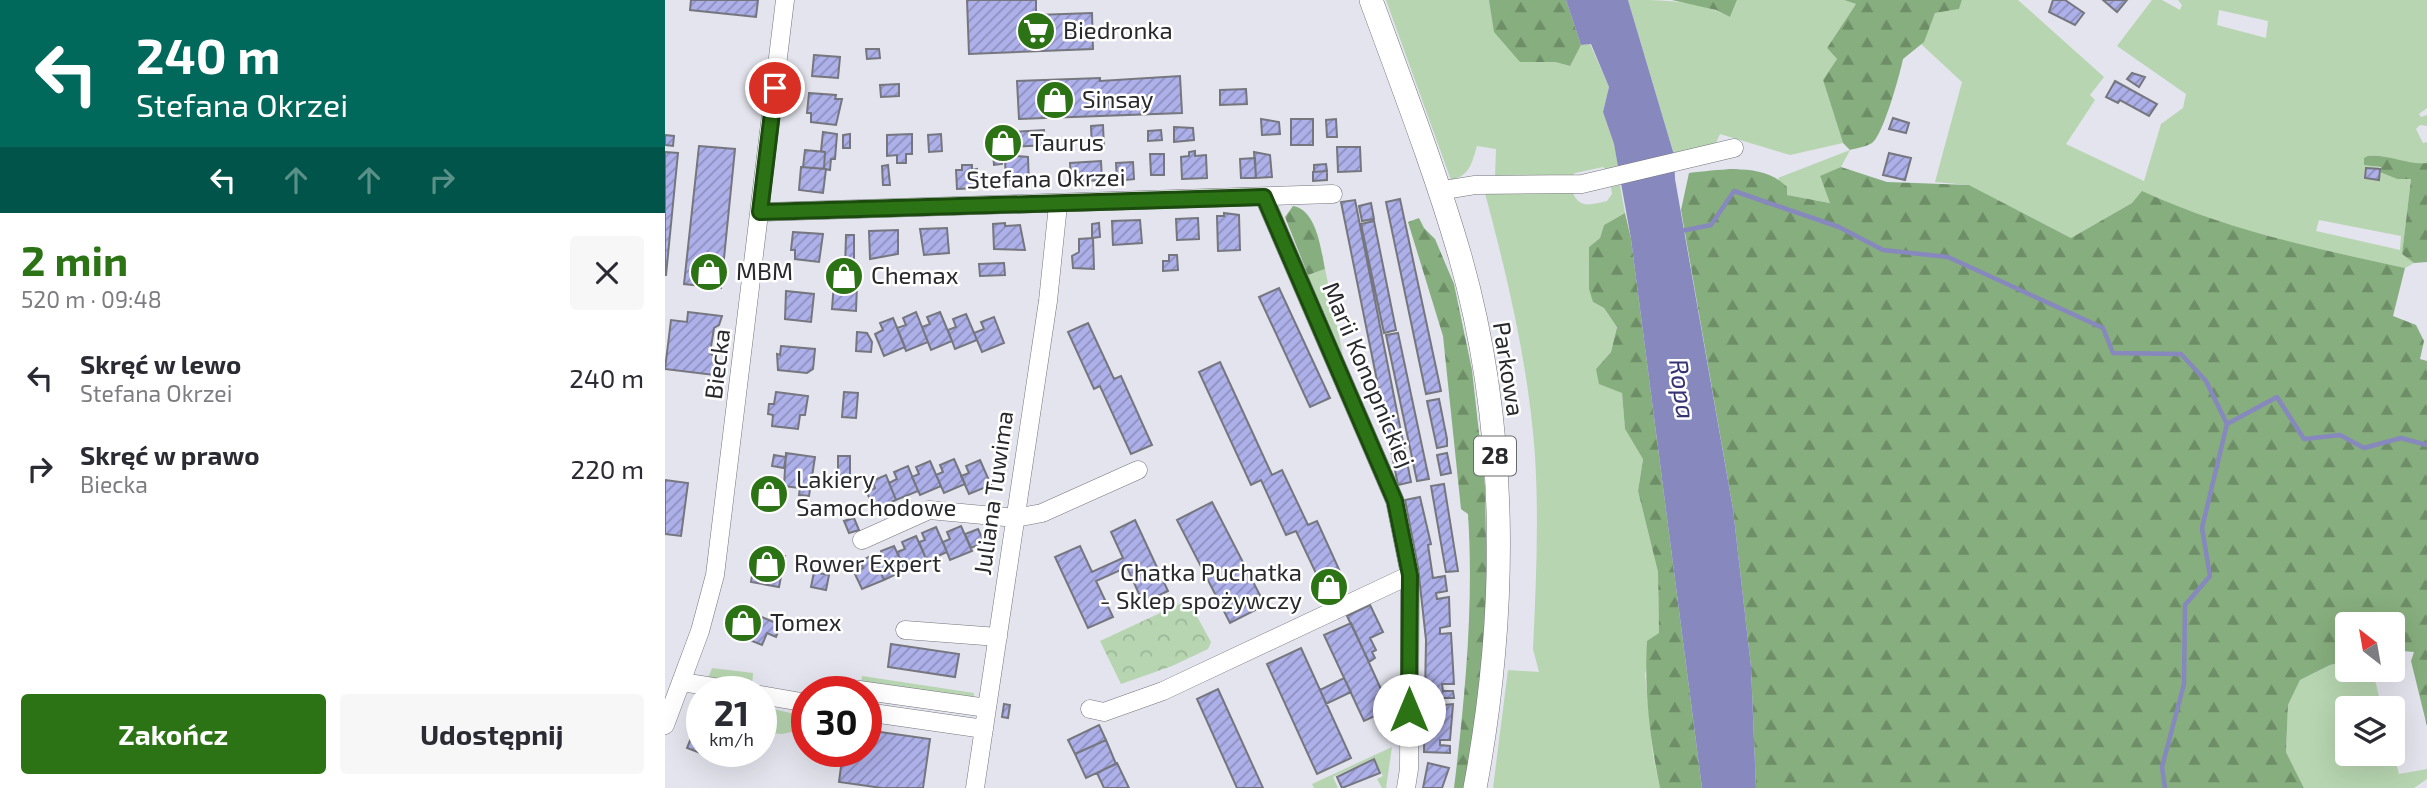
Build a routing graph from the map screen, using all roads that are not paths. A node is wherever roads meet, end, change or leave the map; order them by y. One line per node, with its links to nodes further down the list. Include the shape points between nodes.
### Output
1 (785, 0): 10 (street, Biecka)
2 (1363, 0): 4 (main road, Parkowa / 28)
3 (1371, 0): 4 (main road, Parkowa / 28)
4 (1419, 133): 6 (main road, Parkowa / 28)
5 (1734, 148): 6 (street, via 1582,184 1475,185)
6 (1438, 191): 27 (main road, Parkowa / 28, via 1460,257 1478,335 1494,449 1498,609 1486,731)
7 (1333, 194): 8 (street, Stefana Okrzei)
8 (1264, 197): 9 (street, Stefana Okrzei); 14 (street, Marii Konopnickiej, via 1395,501)
9 (1058, 205): 10 (street, Stefana Okrzei); 12 (street, Juliana Tuwima)
10 (760, 212): 17 (street, Biecka, via 715,575)
11 (1138, 470): 12 (street, via 1042,513)
12 (1016, 518): 13 (street, via 929,510); 16 (street, Juliana Tuwima)
13 (862, 540)
14 (1410, 575): 21 (street, via 1163,691 1104,712); 26 (street, Marii Konopnickiej)
15 (905, 630): 16 (street)
16 (998, 638): 20 (street, Juliana Tuwima)
17 (682, 682): 18 (street); 23 (street, Biecka)
18 (686, 683)
19 (882, 693): 20 (street)
20 (986, 708): 24 (street, Juliana Tuwima)
21 (1090, 709)
22 (882, 714): 24 (street)
23 (665, 725)
24 (984, 729): 25 (street, Juliana Tuwima)
25 (975, 788)
26 (1406, 788)
27 (1475, 788)

